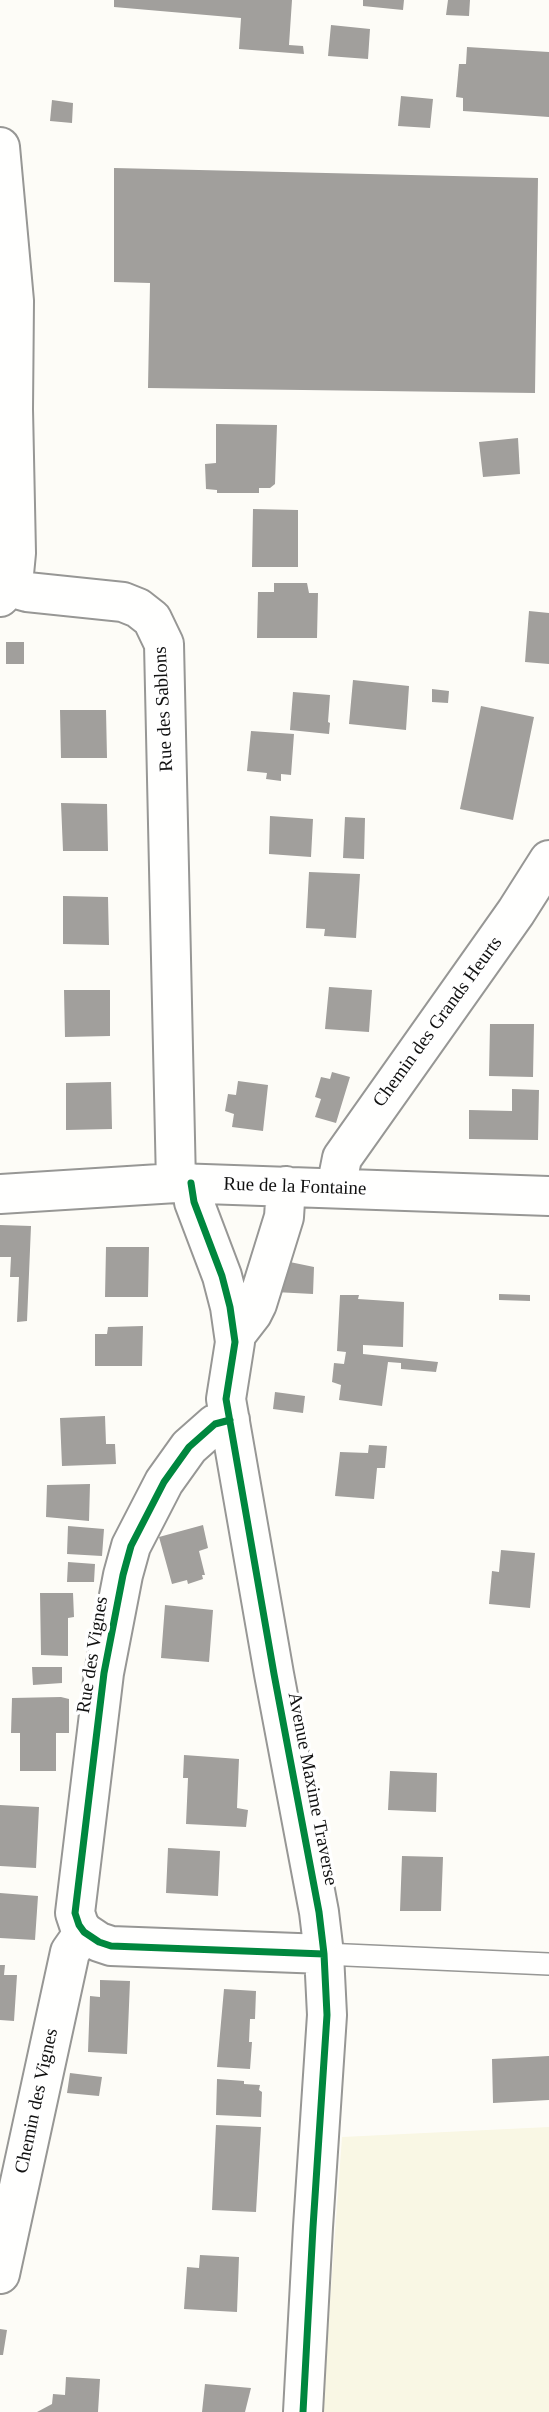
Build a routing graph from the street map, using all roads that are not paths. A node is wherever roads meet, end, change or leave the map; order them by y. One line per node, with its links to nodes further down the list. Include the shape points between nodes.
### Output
1 (0, 147): 2 (street, Rue des Sablons)
2 (7, 302): 3 (street, Rue des Sablons, via 16,553 14,574)
3 (5, 592): 5 (street, Rue des Sablons, via 123,602 152,620 164,644)
4 (549, 860): 7 (street, Chemin des Grands Heurts, via 353,1142 339,1165)
5 (184, 1183): 6 (street, Rue de la Fontaine); 8 (street, Rue de la Fontaine); 10 (street, Avenue Maxime Traverse, via 227,1294)
6 (286, 1186): 7 (street, Rue de la Fontaine); 10 (street, via 284,1217 257,1304)
7 (336, 1188): 9 (street, Rue de la Fontaine)
8 (0, 1194)
9 (549, 1196)
10 (235, 1336): 11 (street, Avenue Maxime Traverse, via 227,1390)
11 (229, 1420): 12 (street, Rue des Vignes, via 202,1432 189,1447 163,1482 131,1546 104,1673 76,1902 75,1913); 13 (street, Avenue Maxime Traverse)
12 (84, 1932): 13 (street, via 111,1946); 15 (street, Chemin des Vignes, via 70,1952)
13 (324, 1954): 14 (lane); 16 (street, Avenue Maxime Traverse, via 327,2015)
14 (549, 1965)
15 (0, 2274)
16 (303, 2412)

